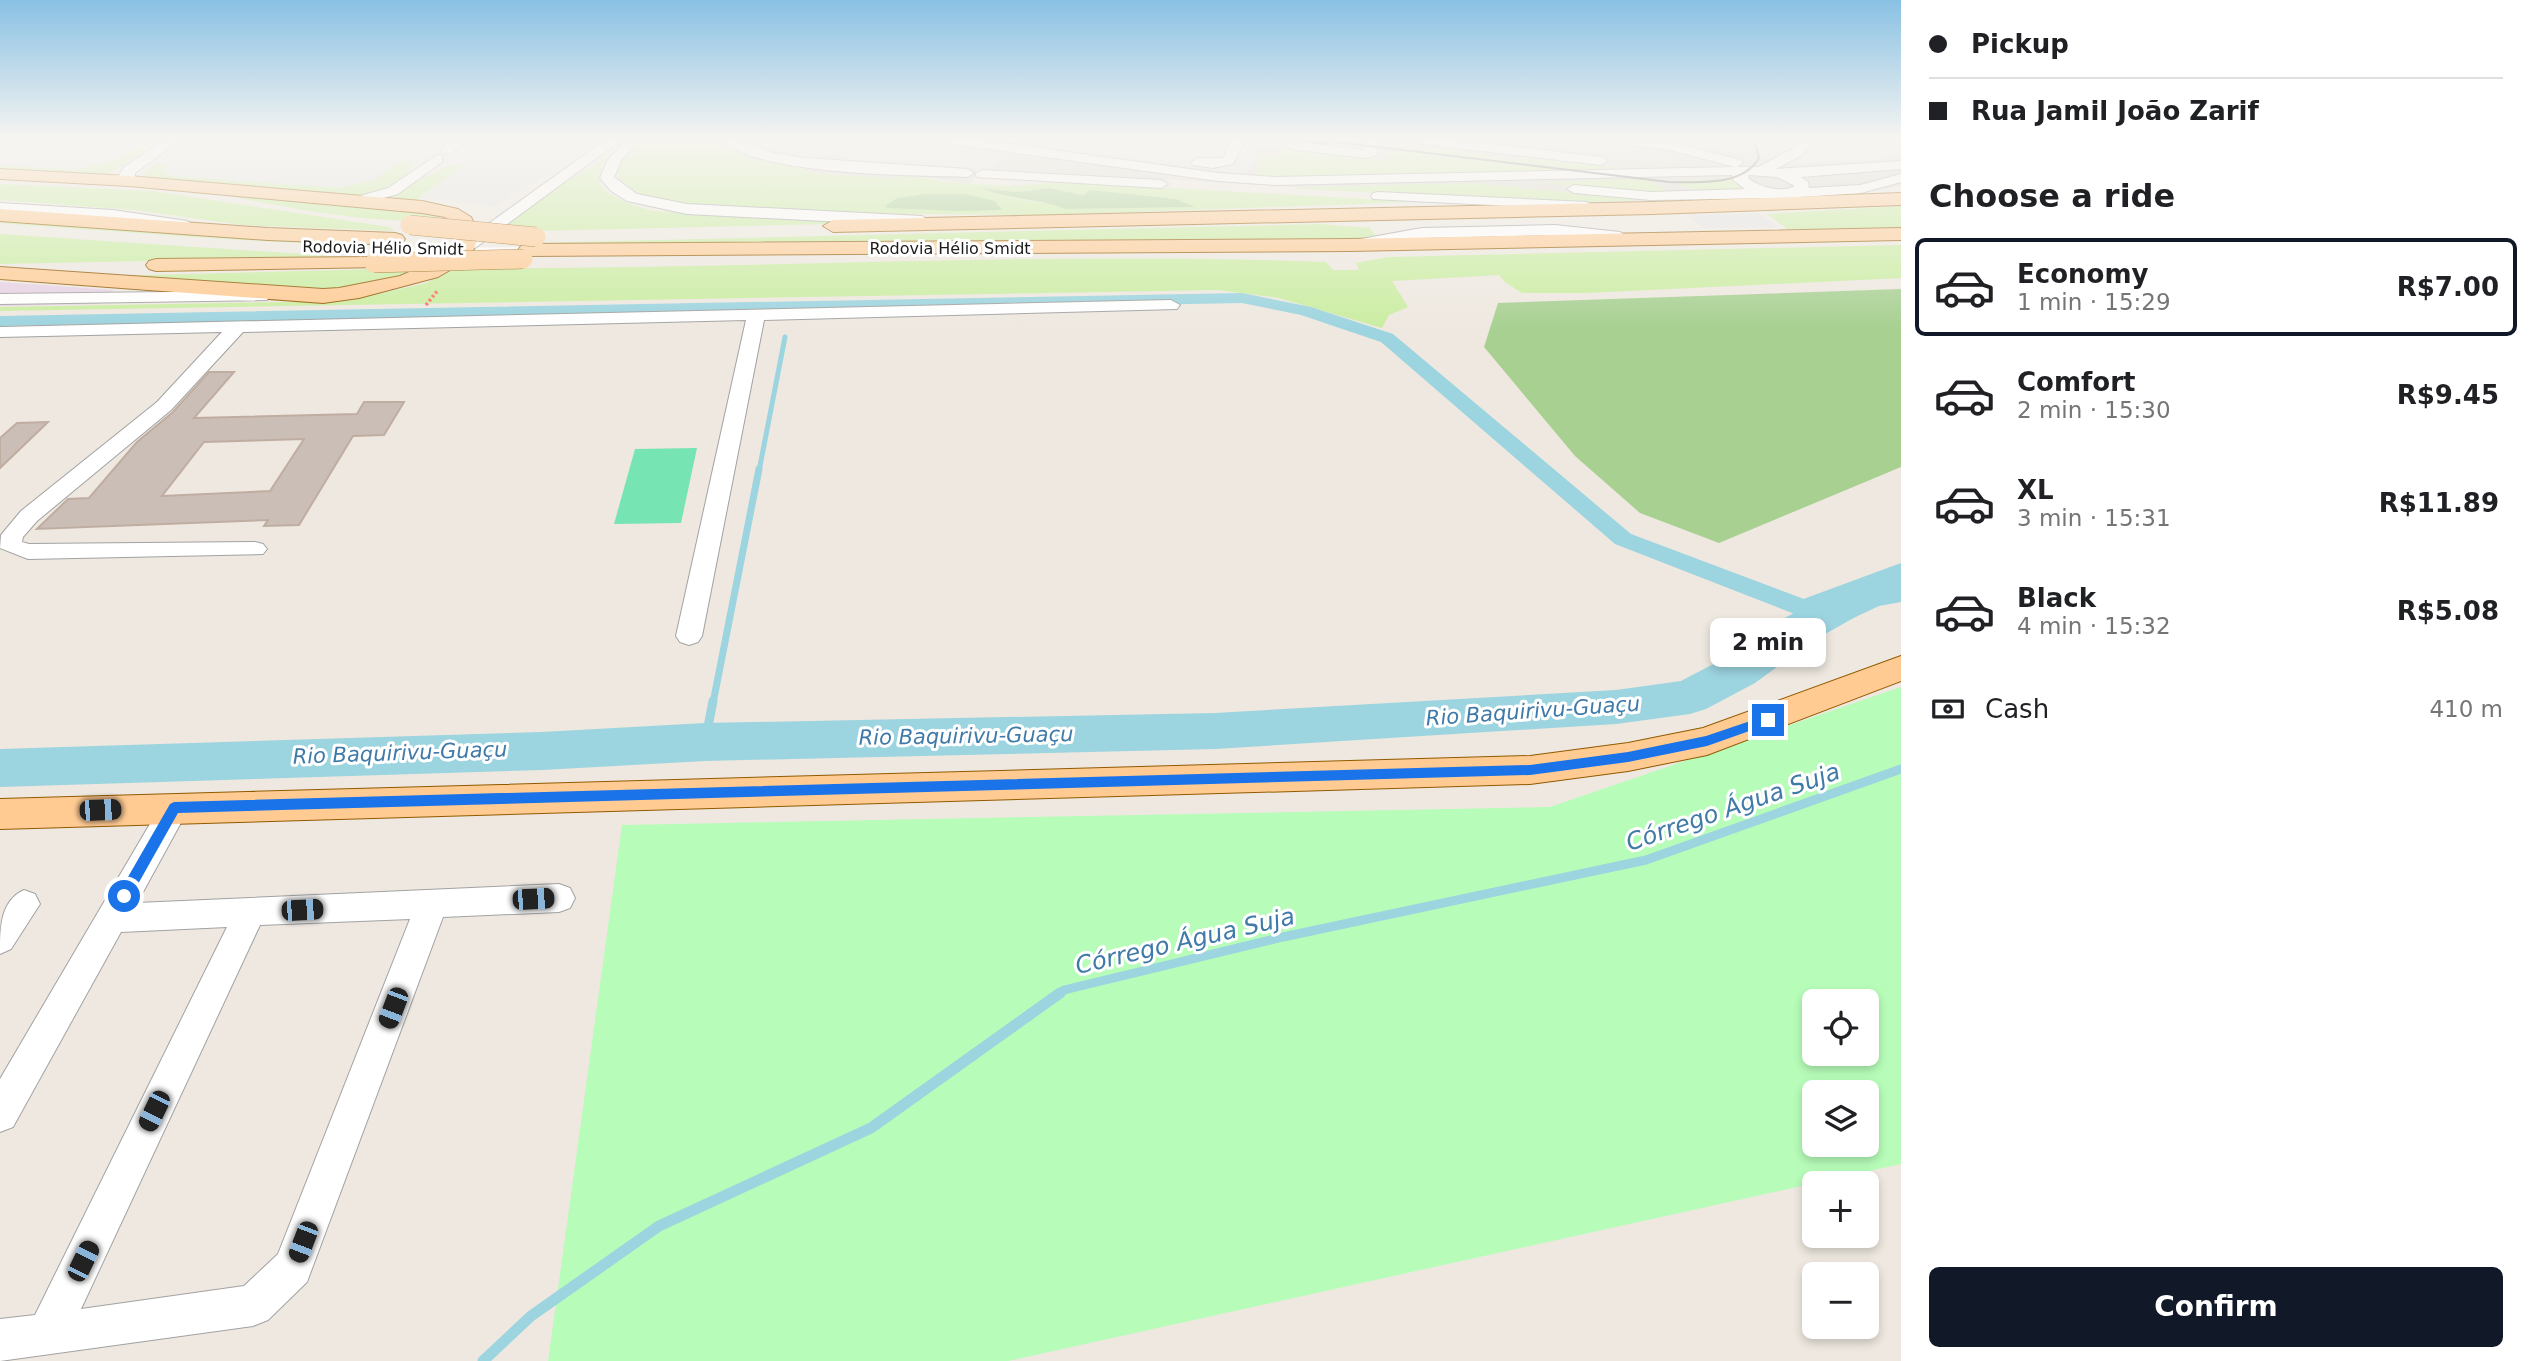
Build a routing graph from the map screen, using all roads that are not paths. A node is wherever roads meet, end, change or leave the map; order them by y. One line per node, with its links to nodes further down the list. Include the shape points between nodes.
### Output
1 (251, 204): 16 (main road, bridge, via 410,225)
2 (385, 204): 15 (main road, via 457,216 467,224)
3 (527, 204): 15 (street)
4 (652, 204): 10 (street)
5 (1549, 204): 8 (street)
6 (1761, 204): 8 (main road, Rodovia Hélio Smidt)
7 (0, 207): 12 (street, via 113,215)
8 (1647, 208): 10 (main road, Rodovia Hélio Smidt); 14 (main road)
9 (0, 215): 12 (main road, Rodovia Hélio Smidt)
10 (948, 222): 16 (main road, Rodovia Hélio Smidt)
11 (0, 227): 17 (main road, Rodovia Hélio Smidt)
12 (216, 231): 17 (main road, Rodovia Hélio Smidt)
13 (1901, 234): 14 (main road, Rodovia Hélio Smidt)
14 (1691, 239): 16 (main road, Rodovia Hélio Smidt, via 815,248 752,253)
15 (465, 249): 20 (main road, via 419,277)
16 (529, 249): 17 (main road, bridge); 17 (main road, Rodovia Hélio Smidt, bridge)
17 (385, 251): 18 (main road)
18 (0, 267)
19 (0, 273): 20 (main road)
20 (323, 296): 21 (street)
21 (0, 299)
22 (1171, 305): 23 (street)
23 (756, 316): 24 (street); 27 (street)
24 (239, 326): 25 (street); 26 (street, via 164,406 29,516 12,535 10,546 29,552)
25 (5, 334)
26 (255, 550)
27 (689, 636)
28 (1901, 668): 29 (main road, via 1707,741 1530,770)
29 (174, 808): 30 (main road); 35 (street)
30 (0, 814)
31 (559, 898): 33 (street)
32 (24, 904): 36 (street)
33 (432, 904): 34 (street); 38 (street, via 293,1268 253,1305)
34 (250, 912): 35 (street); 38 (street)
35 (111, 918): 37 (street)
36 (0, 939)
37 (0, 1114)
38 (47, 1335): 39 (street)
39 (0, 1340)

